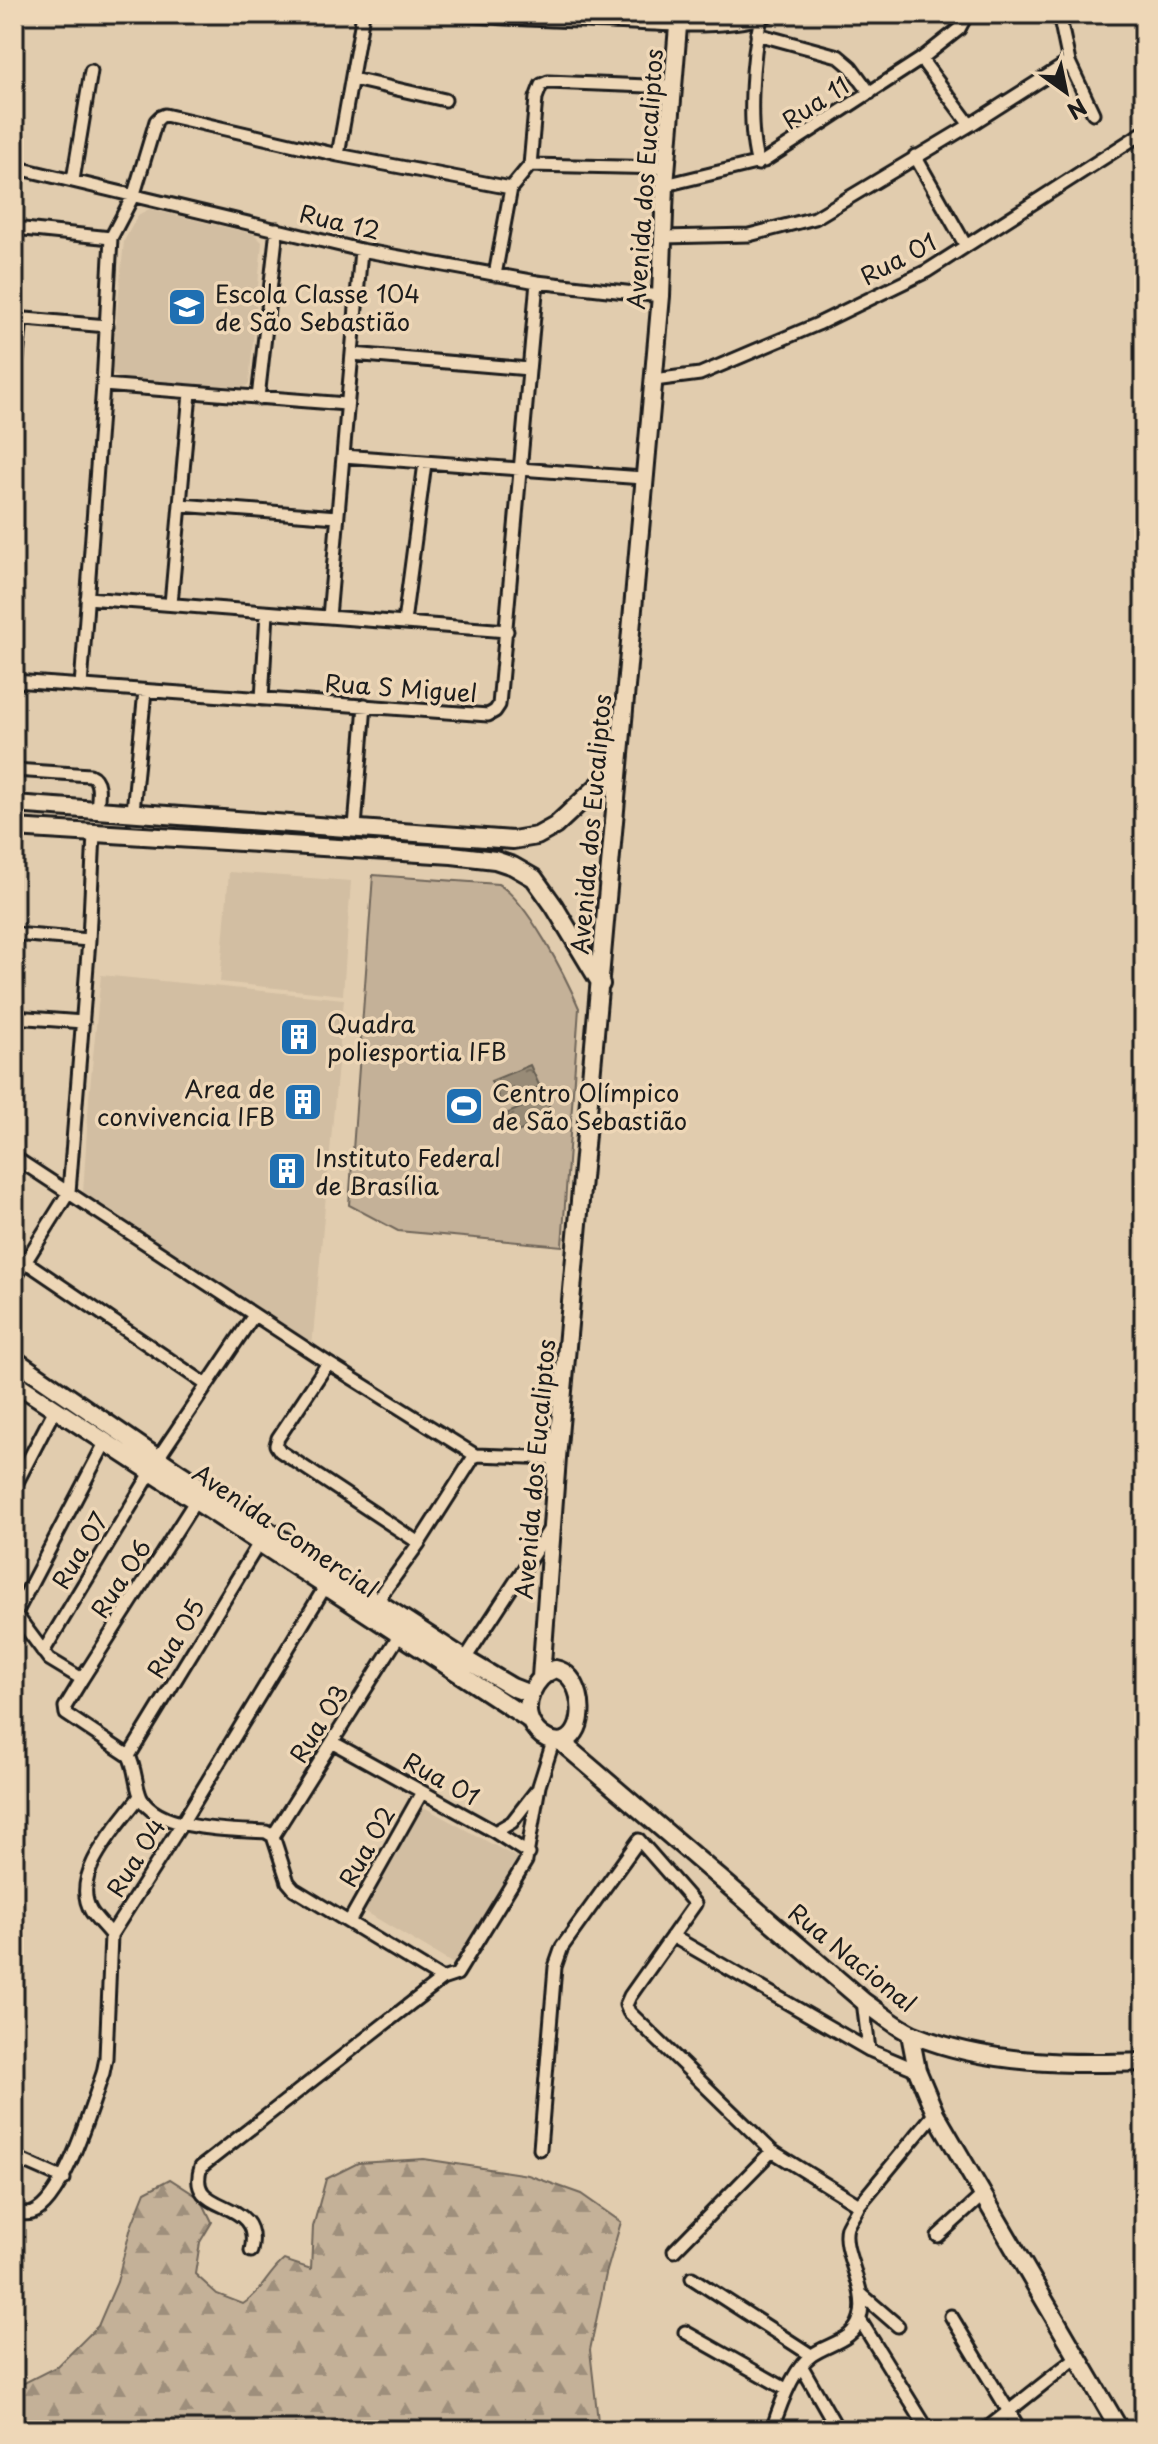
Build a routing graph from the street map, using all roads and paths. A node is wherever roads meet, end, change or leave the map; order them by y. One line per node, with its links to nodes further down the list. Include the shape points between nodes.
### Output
1 (363, 14): 12 (street)
2 (456, 14): 5 (street)
3 (967, 14): 9 (street, Rua 11, via 959,29)
4 (1059, 14): 10 (street)
5 (489, 16): 7 (street)
6 (766, 16): 7 (street, via 737,23); 8 (street)
7 (678, 19): 13 (street, Avenida dos Eucaliptos)
8 (757, 34): 14 (street, via 838,56); 21 (street, via 753,128)
9 (921, 59): 14 (street, Rua 11); 17 (street)
10 (1069, 62): 16 (street); 17 (street)
11 (91, 71): 25 (street)
12 (353, 79): 15 (street); 19 (street)
13 (672, 87): 22 (street, via 541,85); 24 (street, Avenida dos Eucaliptos)
14 (870, 93): 21 (street, Rua 11)
15 (445, 100)
16 (1093, 113)
17 (970, 125): 20 (street)
18 (1144, 132): 33 (street, Rua 01)
19 (338, 155): 27 (street); 28 (street, via 165,115 156,121)
20 (915, 156): 31 (street, via 815,218 749,235); 33 (street)
21 (758, 164): 26 (street, Rua 11)
22 (530, 165): 24 (street); 27 (street)
23 (14, 167): 25 (street, Rua 12)
24 (667, 168): 26 (street, Avenida dos Eucaliptos)
25 (73, 180): 28 (street, Rua 12)
26 (665, 185): 31 (street, Avenida dos Eucaliptos)
27 (511, 188): 35 (street)
28 (134, 194): 30 (street, Rua 12); 32 (street)
29 (14, 228): 32 (street)
30 (277, 229): 34 (street, Rua 12); 46 (street)
31 (663, 237): 37 (street, Avenida dos Eucaliptos)
32 (111, 238): 39 (street)
33 (966, 246): 42 (street, Rua 01, via 818,324 700,374)
34 (361, 250): 35 (street, Rua 12); 40 (street)
35 (495, 275): 36 (street, Rua 12)
36 (537, 282): 37 (street, Rua 12); 41 (street, Rua S Miguel)
37 (661, 296): 42 (street, Avenida dos Eucaliptos)
38 (17, 318): 39 (street); 44 (street)
39 (107, 326): 43 (street)
40 (352, 354): 41 (street); 47 (street)
41 (529, 369): 50 (street, Rua S Miguel)
42 (654, 380): 51 (street, Avenida dos Eucaliptos)
43 (103, 385): 45 (street); 54 (street)
44 (14, 387)
45 (190, 393): 46 (street); 52 (street)
46 (258, 398): 47 (street)
47 (346, 404): 48 (street)
48 (343, 456): 49 (street); 53 (street)
49 (425, 463): 50 (street); 58 (street)
50 (522, 470): 51 (street); 59 (street, Rua S Miguel)
51 (643, 478): 65 (street, Avenida dos Eucaliptos)
52 (180, 505): 53 (street); 55 (street)
53 (337, 517): 57 (street)
54 (87, 598): 55 (street); 61 (street)
55 (171, 604): 56 (street)
56 (267, 613): 57 (street); 63 (street)
57 (329, 617): 58 (street)
58 (404, 622): 59 (street)
59 (507, 631): 64 (street, Rua S Miguel, via 499,705 488,715)
60 (14, 681): 61 (street, Rua S Miguel)
61 (81, 686): 62 (street, Rua S Miguel)
62 (145, 691): 63 (street, Rua S Miguel); 69 (street)
63 (262, 699): 64 (street, Rua S Miguel)
64 (365, 705): 70 (street)
65 (618, 767): 73 (street, via 555,826 537,836 513,840); 77 (street, Avenida dos Eucaliptos)
66 (14, 770): 68 (street, via 95,777)
67 (14, 804): 68 (street)
68 (105, 809): 69 (street); 72 (street)
69 (133, 811): 70 (street)
70 (355, 827): 73 (street)
71 (14, 828): 72 (street)
72 (103, 833): 74 (street); 76 (street)
73 (454, 835): 74 (street)
74 (452, 855): 77 (street, via 495,860 534,878)
75 (14, 934): 76 (street)
76 (89, 940): 79 (street)
77 (601, 984): 93 (street, Avenida dos Eucaliptos)
78 (14, 1017): 79 (street)
79 (83, 1022): 81 (street)
80 (14, 1157): 81 (street)
81 (69, 1192): 82 (street); 84 (street)
82 (26, 1262): 83 (street); 88 (street)
83 (14, 1280)
84 (254, 1315): 86 (street); 88 (street, Rua 07)
85 (14, 1359): 91 (street, Avenida Comercial)
86 (328, 1363): 92 (street); 100 (street, via 276,1445)
87 (14, 1382): 89 (street, Avenida Comercial)
88 (207, 1385): 94 (street, Rua 07)
89 (55, 1409): 90 (street, Avenida Comercial); 96 (street)
90 (106, 1441): 91 (street, Avenida Comercial); 103 (street)
91 (128, 1447): 94 (street, Avenida Comercial)
92 (475, 1455): 93 (street); 100 (street)
93 (557, 1458): 98 (street, Avenida dos Eucaliptos)
94 (155, 1464): 95 (street, Avenida Comercial); 106 (street, Rua 07)
95 (178, 1479): 97 (street, Avenida Comercial); 102 (street, Avenida Comercial)
96 (14, 1488)
97 (196, 1500): 99 (street, Avenida Comercial); 110 (street, Rua 06)
98 (553, 1524): 105 (street, Avenida dos Eucaliptos); 107 (street)
99 (259, 1543): 101 (street, Avenida Comercial); 116 (street, Rua 05)
100 (419, 1543): 102 (street)
101 (325, 1587): 104 (street, Avenida Comercial); 121 (street, Rua 04)
102 (377, 1601): 107 (street, Avenida Comercial)
103 (15, 1613): 106 (street)
104 (400, 1634): 112 (street, Avenida Comercial); 114 (street, Rua 03)
105 (545, 1637): 108 (street); 109 (street, Avenida dos Eucaliptos)
106 (43, 1652): 110 (street)
107 (465, 1659): 111 (street, Avenida Comercial)
108 (564, 1671): 109 (street, via 555,1669); 113 (street, via 576,1687)
109 (541, 1677): 111 (street)
110 (82, 1679): 116 (street, Rua 06, via 66,1714)
111 (530, 1694): 112 (street)
112 (530, 1720): 115 (street, via 542,1736)
113 (576, 1731): 115 (street); 117 (street)
114 (332, 1742): 119 (street, Rua 01); 123 (street, Rua 03)
115 (557, 1742): 117 (street, Rua Nacional); 118 (street)
116 (129, 1756): 120 (street)
117 (585, 1763): 129 (street, Rua Nacional)
118 (539, 1786): 122 (street, via 512,1822); 124 (street)
119 (422, 1792): 122 (street, Rua 01); 125 (street, Rua 02)
120 (140, 1796): 121 (street, via 149,1808); 126 (street, via 87,1875 90,1909)
121 (181, 1825): 123 (street); 126 (street, Rua 04)
122 (495, 1832): 124 (street, Rua 01)
123 (273, 1836): 125 (street, via 294,1889)
124 (529, 1854): 128 (street, via 457,1974)
125 (349, 1922): 128 (street)
126 (111, 1935): 138 (street, Rua 04, via 106,2058)
127 (672, 1936): 131 (street); 135 (street, via 695,1904 639,1840 562,1947 555,1967); 136 (street, via 630,1996 629,2012)
128 (442, 1979): 143 (street, via 201,2167 198,2187 251,2226)
129 (863, 2001): 130 (street, Rua Nacional); 131 (street)
130 (910, 2034): 132 (street, Rua Nacional, via 959,2050 1026,2062); 133 (street)
131 (869, 2050): 133 (street)
132 (1144, 2062)
133 (917, 2070): 134 (street)
134 (935, 2113): 139 (street); 140 (street)
135 (540, 2149)
136 (772, 2151): 140 (street); 144 (street)
137 (14, 2157): 138 (street)
138 (64, 2179): 141 (street, Rua 04, via 34,2213)
139 (983, 2195): 142 (street); 152 (street)
140 (859, 2205): 146 (street, via 846,2238)
141 (14, 2210)
142 (938, 2236)
143 (251, 2251)
144 (674, 2251)
145 (692, 2278): 151 (street)
146 (861, 2294): 148 (street); 149 (street)
147 (951, 2316): 155 (street)
148 (860, 2320): 151 (street, via 849,2335); 158 (street)
149 (898, 2326)
150 (685, 2332): 154 (street)
151 (811, 2355): 153 (street)
152 (1077, 2357): 155 (street); 161 (street)
153 (802, 2367): 154 (street); 157 (street)
154 (786, 2389): 156 (street)
155 (1009, 2411): 159 (street); 160 (street)
156 (772, 2430)
157 (838, 2430)
158 (928, 2430)
159 (985, 2430)
160 (1020, 2430)
161 (1120, 2430)

